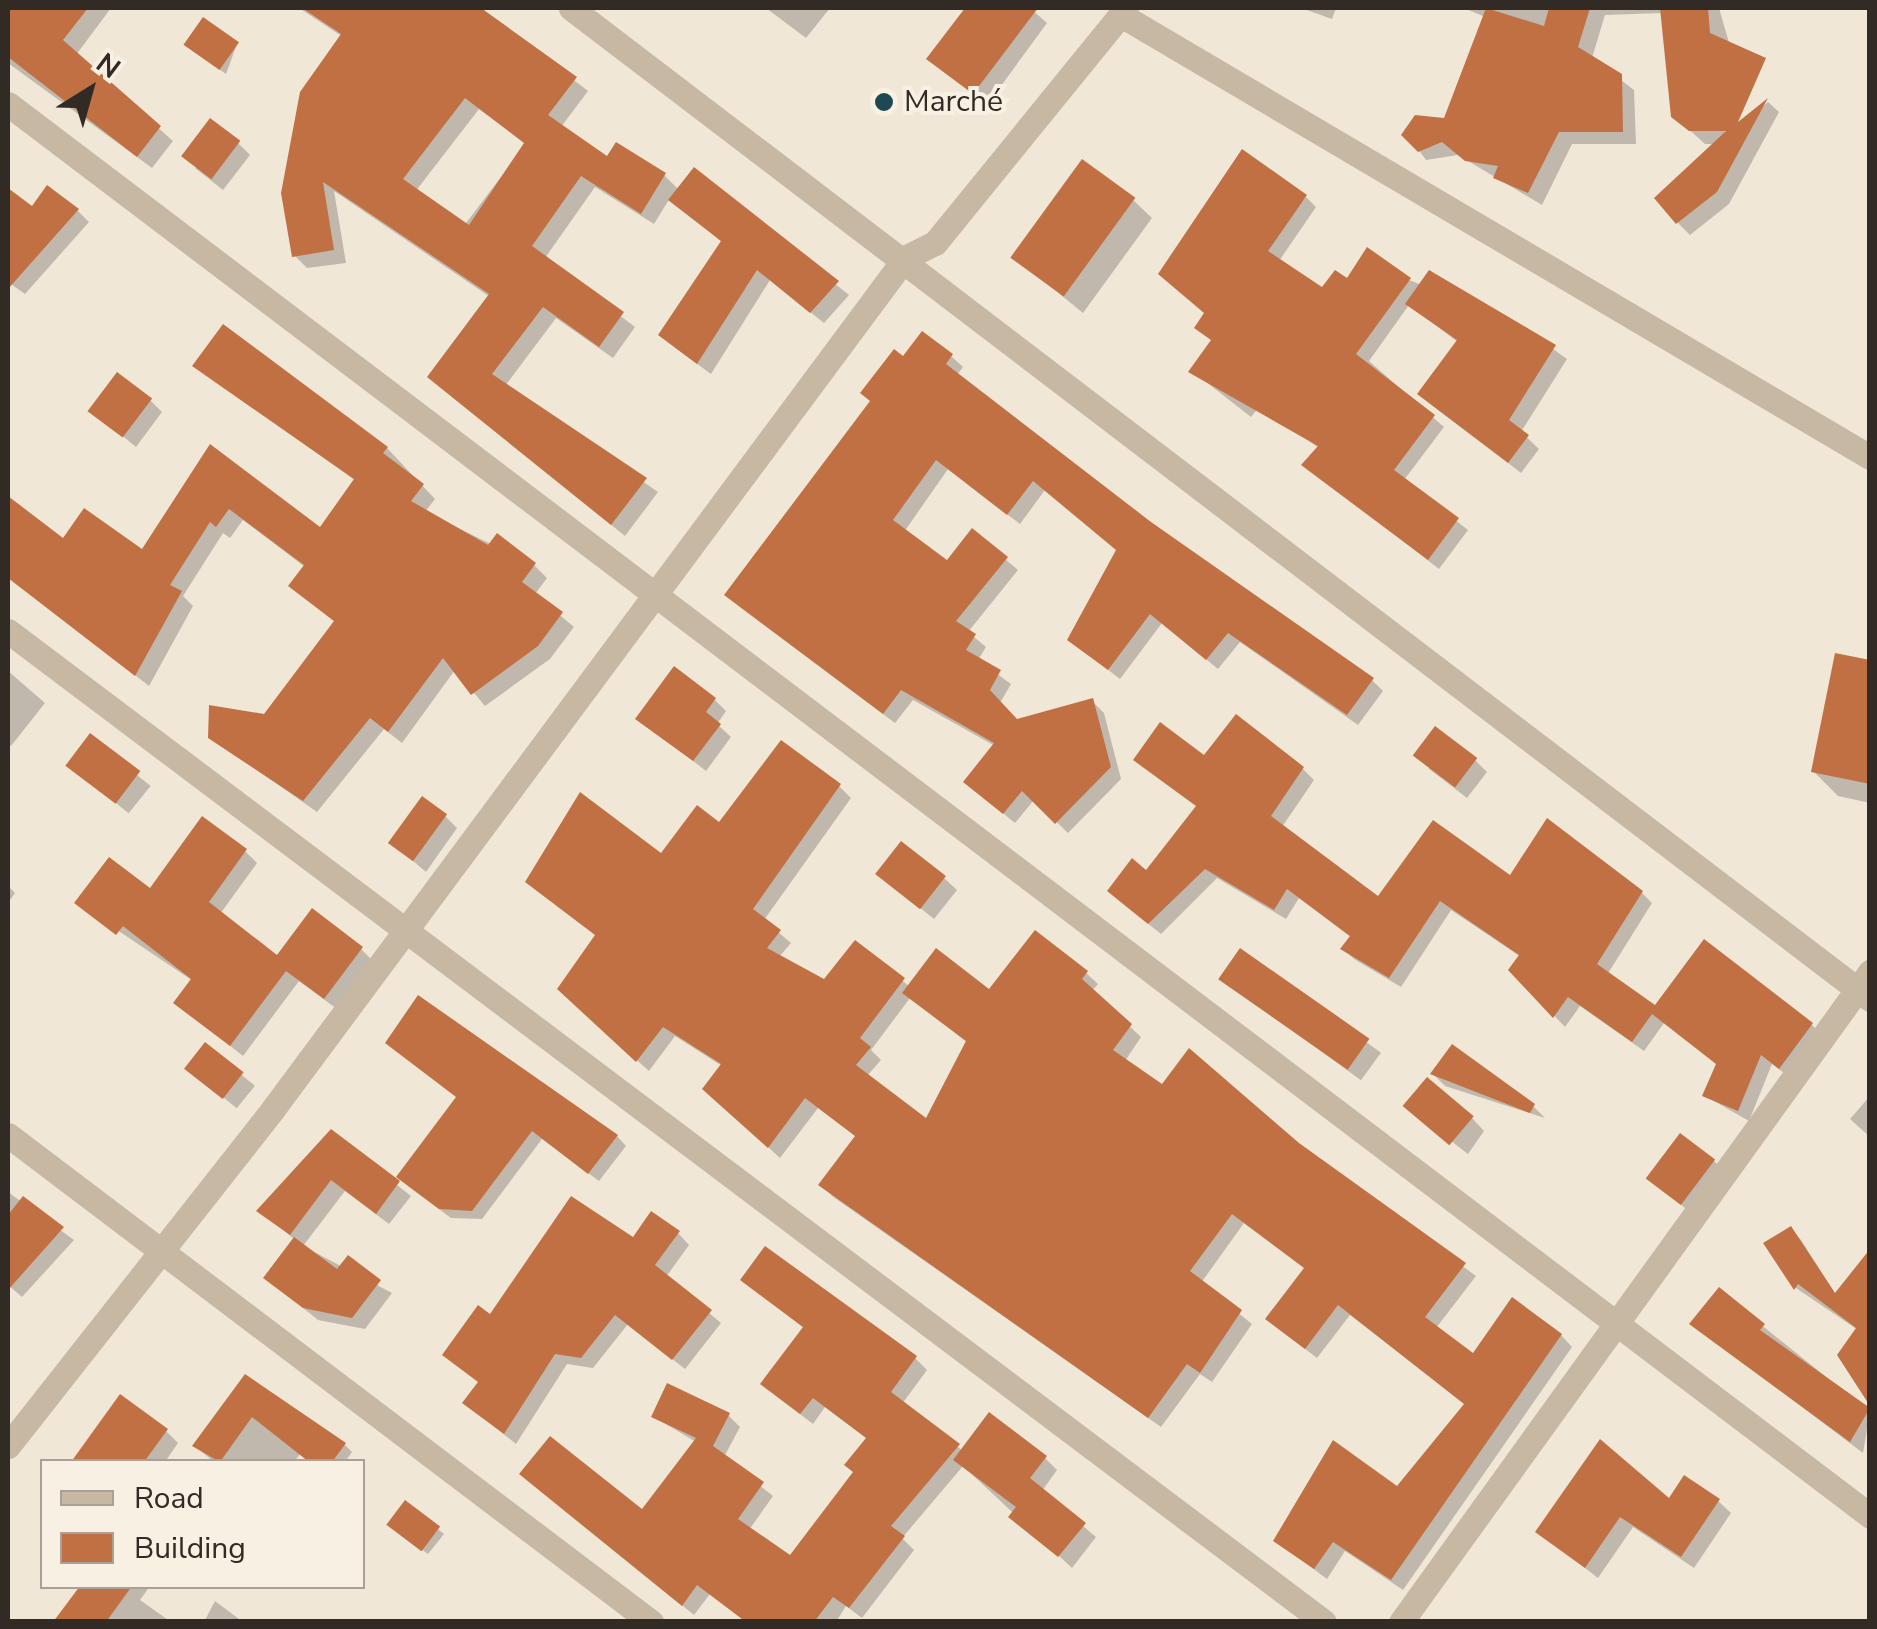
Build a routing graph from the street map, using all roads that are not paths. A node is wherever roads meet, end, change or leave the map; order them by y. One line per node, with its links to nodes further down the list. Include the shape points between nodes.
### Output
1 (570, 8): 4 (street)
2 (1124, 11): 4 (street, via 935,244); 5 (street)
3 (8, 104): 6 (street)
4 (905, 258): 6 (street); 9 (street)
5 (1870, 457)
6 (653, 598): 8 (street); 12 (street)
7 (8, 631): 8 (street)
8 (404, 932): 11 (street); 16 (street)
9 (1865, 987): 12 (street)
10 (8, 1135): 11 (street)
11 (160, 1252): 13 (street); 15 (street)
12 (1617, 1327): 14 (street); 17 (street)
13 (8, 1446)
14 (1870, 1516)
15 (652, 1622)
16 (1324, 1622)
17 (1401, 1622)

